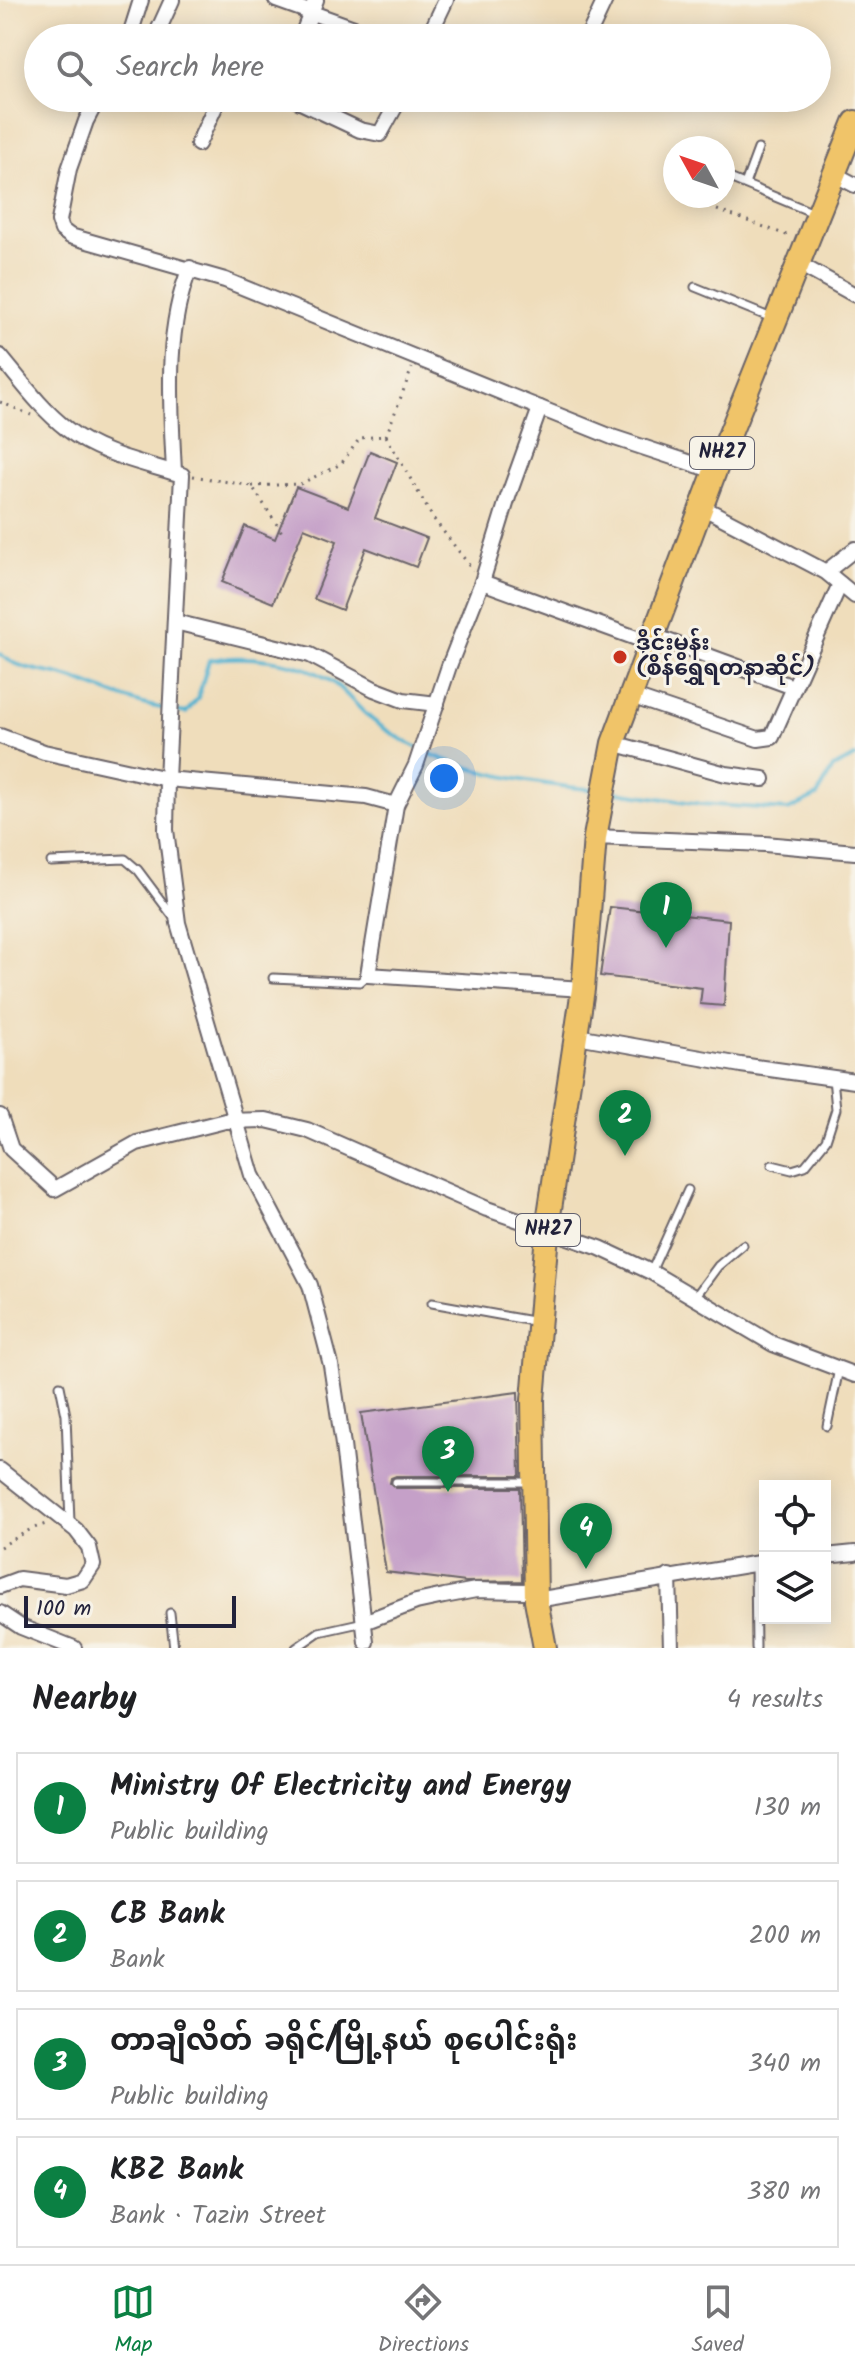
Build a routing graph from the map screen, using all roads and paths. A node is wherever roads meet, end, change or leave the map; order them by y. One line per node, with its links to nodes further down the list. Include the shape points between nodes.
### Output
1 (141, 0): 7 (street)
2 (172, 0): 8 (street)
3 (276, 0): 6 (street)
4 (446, 0): 10 (street)
5 (605, 0): 11 (street)
6 (314, 6): 9 (street)
7 (134, 24)
8 (165, 24)
9 (352, 24)
10 (435, 24)
11 (594, 24)
12 (91, 112): 27 (street, via 69,169 59,221 62,230)
13 (213, 112): 17 (street)
14 (322, 112): 15 (street, via 380,134)
15 (392, 112)
16 (855, 122): 19 (main road, NH27)
17 (198, 144)
18 (758, 149): 21 (lane)
19 (834, 174): 22 (street); 24 (main road, NH27)
20 (735, 180): 21 (lane)
21 (745, 184): 24 (lane)
22 (855, 185)
23 (717, 210): 25 (path)
24 (818, 215): 25 (main road, NH27)
25 (808, 243): 26 (main road, NH27)
26 (799, 264): 29 (street); 30 (main road, NH27)
27 (190, 268): 32 (street); 36 (street, via 175,333 171,404)
28 (695, 287): 30 (lane)
29 (855, 295)
30 (776, 320): 35 (main road, NH27)
31 (0, 356): 36 (street, via 68,430 96,447)
32 (417, 356): 33 (street); 34 (path)
33 (540, 408): 35 (street); 42 (street)
34 (386, 436): 37 (path, via 360,438 341,464 300,484); 42 (path, via 433,518)
35 (715, 471): 38 (main road, NH27)
36 (178, 473): 37 (path); 45 (street)
37 (252, 486): 39 (path)
38 (702, 507): 41 (street); 46 (main road, NH27)
39 (283, 534)
40 (855, 549): 41 (street)
41 (826, 572): 43 (street)
42 (482, 582): 46 (street); 49 (street)
43 (840, 584): 44 (street); 47 (street)
44 (855, 596)
45 (175, 622): 49 (street, via 310,655 374,689); 52 (street)
46 (652, 640): 47 (street); 48 (main road, NH27)
47 (793, 687): 48 (street, via 772,737 758,739)
48 (631, 696): 51 (main road, NH27)
49 (437, 704): 54 (street)
50 (0, 736): 52 (street, via 44,752)
51 (613, 743): 53 (street); 55 (main road, NH27)
52 (167, 779): 54 (street, via 366,797); 58 (street, via 166,830)
53 (763, 779)
54 (396, 805): 59 (street)
55 (595, 837): 56 (street); 61 (main road, NH27)
56 (855, 852)
57 (51, 862): 58 (lane, via 125,859)
58 (178, 923): 66 (street)
59 (368, 975): 60 (lane, via 360,982); 61 (street)
60 (273, 978)
61 (583, 989): 62 (main road, NH27)
62 (577, 1036): 63 (street); 69 (main road, NH27)
63 (833, 1078): 64 (street); 67 (lane, via 836,1109 826,1140 805,1166 792,1170)
64 (855, 1081)
65 (0, 1116): 66 (street, via 11,1149 55,1189 137,1143)
66 (234, 1120): 69 (street, via 266,1120 307,1130); 93 (street, via 252,1175 310,1285 328,1352)
67 (772, 1165)
68 (688, 1190): 71 (lane)
69 (548, 1233): 71 (street, via 600,1248); 74 (main road, NH27)
70 (743, 1245): 72 (lane, via 718,1266)
71 (651, 1272): 72 (street)
72 (694, 1299): 75 (street, via 773,1344)
73 (432, 1303): 74 (lane)
74 (540, 1323): 81 (main road, NH27)
75 (839, 1369): 76 (street); 78 (lane)
76 (855, 1375)
77 (60, 1386): 82 (lane)
78 (827, 1426)
79 (0, 1470): 82 (street)
80 (396, 1482): 81 (lane)
81 (533, 1482): 90 (main road, NH27)
82 (70, 1525): 83 (path, via 49,1523); 89 (street, via 89,1547 93,1565 83,1580 66,1585 19,1579)
83 (0, 1547)
84 (855, 1553): 85 (street)
85 (831, 1555)
86 (759, 1563): 87 (street)
87 (669, 1576): 90 (street); 99 (street)
88 (759, 1584): 100 (lane)
89 (0, 1586)
90 (536, 1594): 93 (street, via 476,1590 416,1602); 98 (main road, NH27)
91 (0, 1613): 95 (street)
92 (170, 1613): 96 (lane)
93 (364, 1622): 94 (street); 97 (lane, via 319,1632)
94 (366, 1642)
95 (74, 1648)
96 (174, 1648)
97 (296, 1648)
98 (545, 1648)
99 (671, 1648)
100 (756, 1648)

